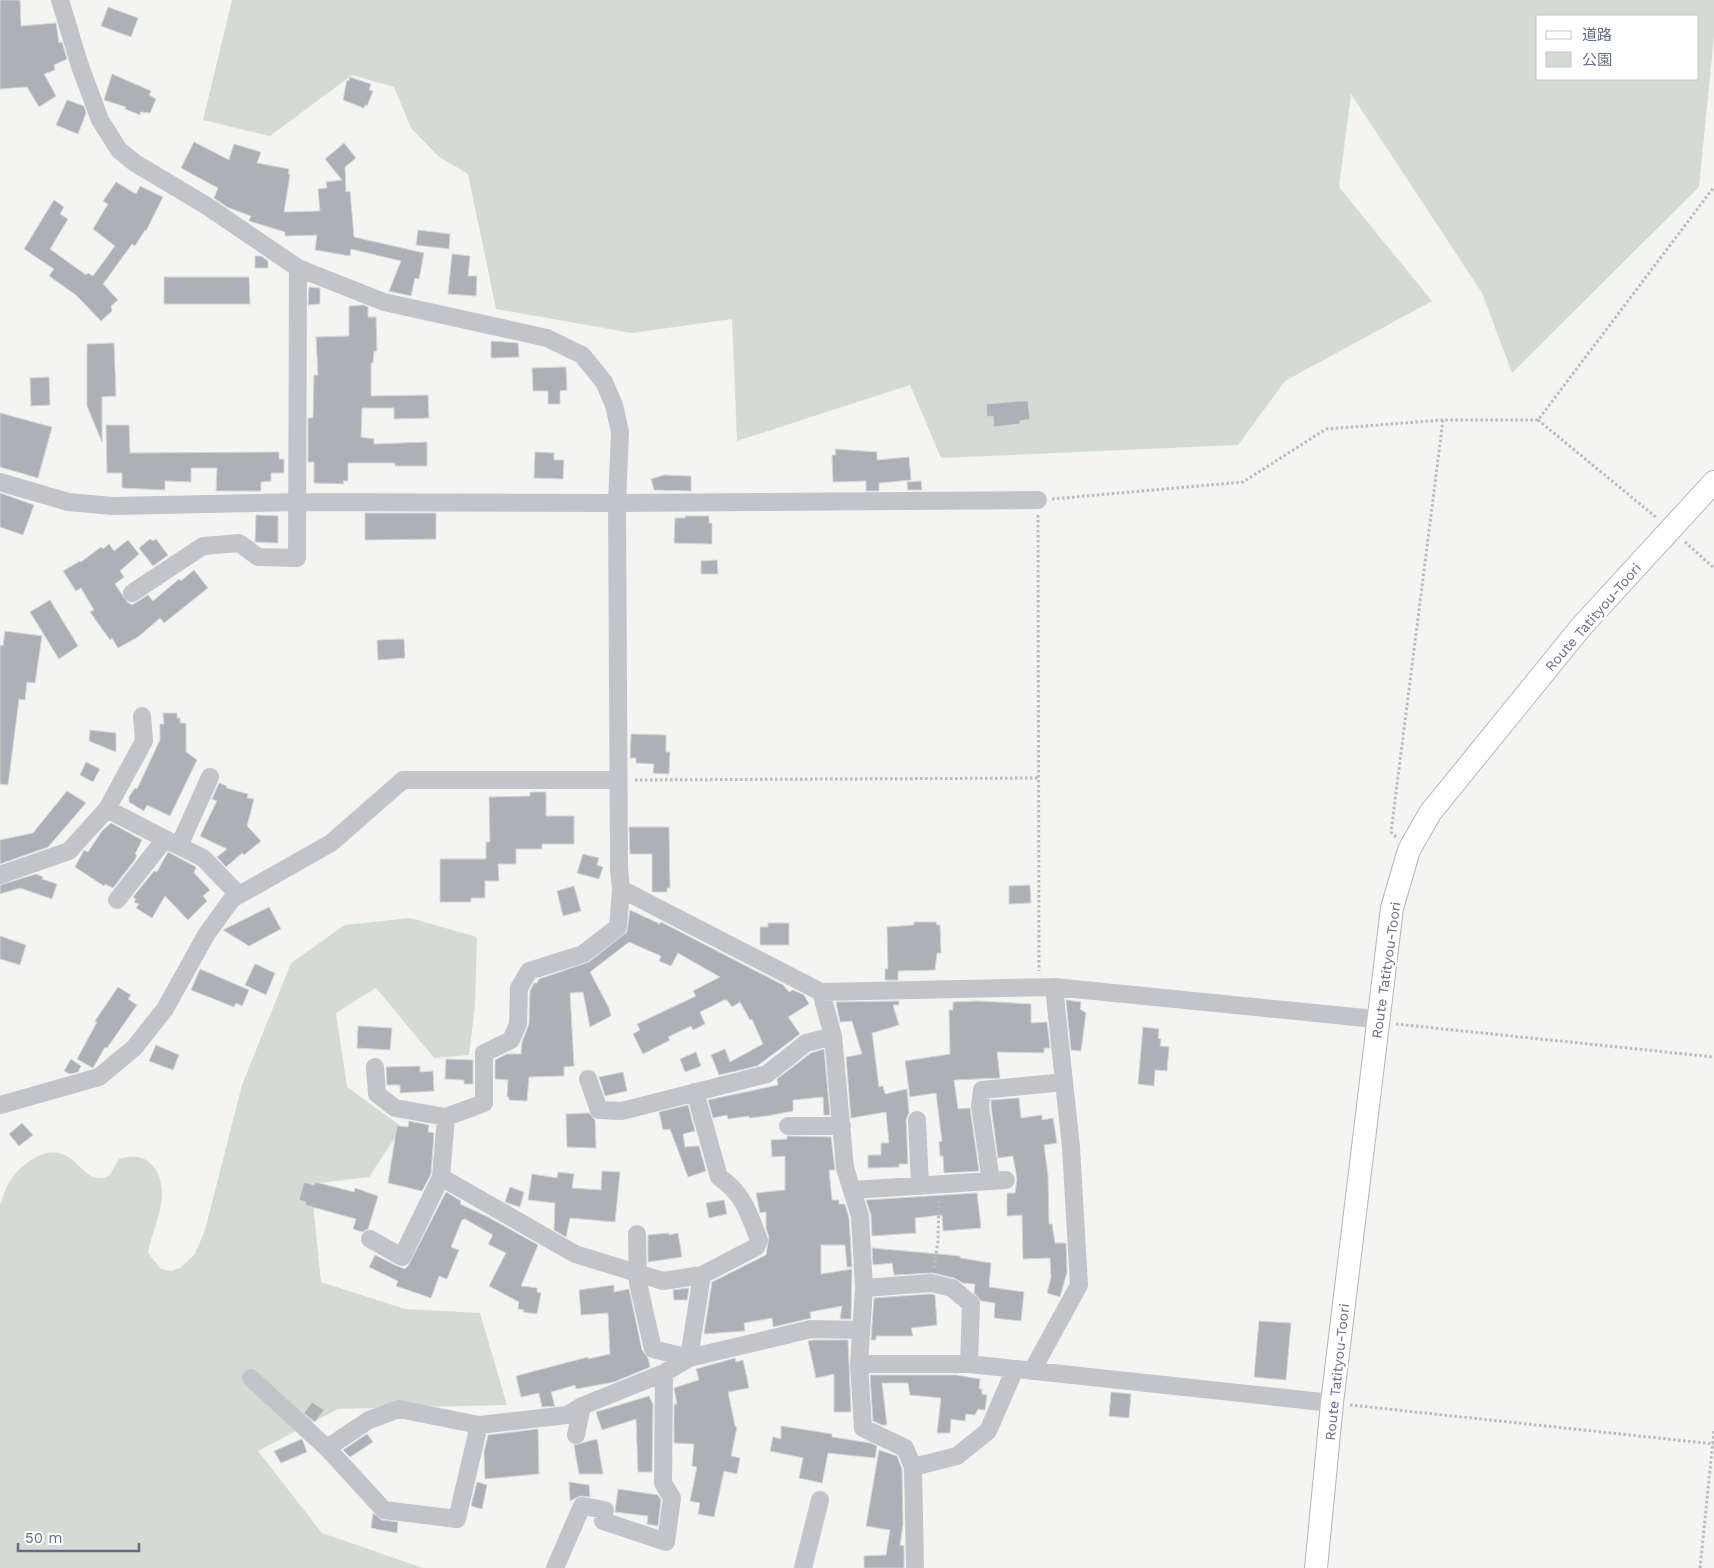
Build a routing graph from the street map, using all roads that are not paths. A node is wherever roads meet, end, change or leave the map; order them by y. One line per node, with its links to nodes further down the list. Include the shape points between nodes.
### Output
1 (60, 0): 2 (street, via 100,120 119,150)
2 (298, 268): 6 (street); 7 (street, via 384,302 546,338 582,355 604,382 614,405 620,432)
3 (0, 482): 6 (street, via 68,502 112,506)
4 (1714, 482): 20 (main road, Route Tatityou-Toori, via 1581,627 1430,813 1409,850 1392,908)
5 (1038, 500): 7 (street)
6 (297, 502): 7 (street); 8 (street, via 297,558 258,557 239,543 203,546)
7 (617, 503): 11 (street)
8 (132, 593)
9 (142, 716): 12 (street, via 144,741)
10 (210, 777): 13 (street)
11 (618, 780): 15 (street); 16 (street, via 403,780 331,843)
12 (107, 809): 13 (street); 14 (street, via 69,851)
13 (172, 843): 16 (street, via 203,858); 17 (street)
14 (0, 874)
15 (621, 889): 19 (street); 27 (street, via 618,927 583,954 529,971 519,988 518,1024 511,1040 484,1052 484,1103)
16 (239, 895): 26 (street, via 232,899 206,935 165,1009 134,1048 99,1076)
17 (116, 900)
18 (1046, 987): 19 (street); 20 (street, via 1365,1018); 24 (street)
19 (821, 992): 21 (street)
20 (1378, 1022): 46 (main road, Route Tatityou-Toori)
21 (832, 1036): 25 (street, via 806,1043 767,1074); 30 (street)
22 (375, 1067): 27 (street, via 377,1094 395,1108)
23 (588, 1079): 25 (street, via 599,1110 622,1110)
24 (1064, 1082): 32 (street, via 982,1090 980,1106 998,1181); 43 (street, via 1079,1286)
25 (695, 1092): 37 (street, via 719,1177 743,1199 759,1240 756,1247)
26 (0, 1105)
27 (446, 1117): 31 (street)
28 (917, 1120): 32 (street)
29 (788, 1126): 30 (street)
30 (842, 1126): 33 (street, via 846,1168)
31 (441, 1177): 35 (street, via 402,1256); 36 (street, via 575,1254)
32 (920, 1186): 33 (street)
33 (852, 1190): 38 (street, via 860,1216)
34 (637, 1234): 36 (street)
35 (370, 1239)
36 (637, 1272): 37 (street, via 663,1281); 40 (street, via 653,1349)
37 (702, 1275): 40 (street)
38 (864, 1288): 39 (street); 42 (street, via 931,1283 952,1288 971,1304)
39 (861, 1330): 40 (street, via 811,1330); 41 (street)
40 (689, 1358): 44 (street)
41 (859, 1364): 42 (street); 51 (street, via 863,1428 905,1448)
42 (969, 1364): 43 (street)
43 (1023, 1370): 46 (street); 51 (street, via 988,1431 957,1456)
44 (664, 1374): 47 (street); 53 (street, via 662,1483 672,1498 666,1542 603,1521 606,1510 582,1506)
45 (251, 1378): 50 (street)
46 (1332, 1403): 56 (main road, Route Tatityou-Toori)
47 (582, 1406): 48 (street, via 567,1415); 49 (street)
48 (479, 1425): 50 (street, via 399,1409 369,1420); 50 (street, via 457,1519 384,1510)
49 (576, 1435)
50 (327, 1448)
51 (913, 1468): 55 (street)
52 (820, 1500): 54 (street)
53 (555, 1568)
54 (803, 1568)
55 (915, 1568)
56 (1316, 1568)

